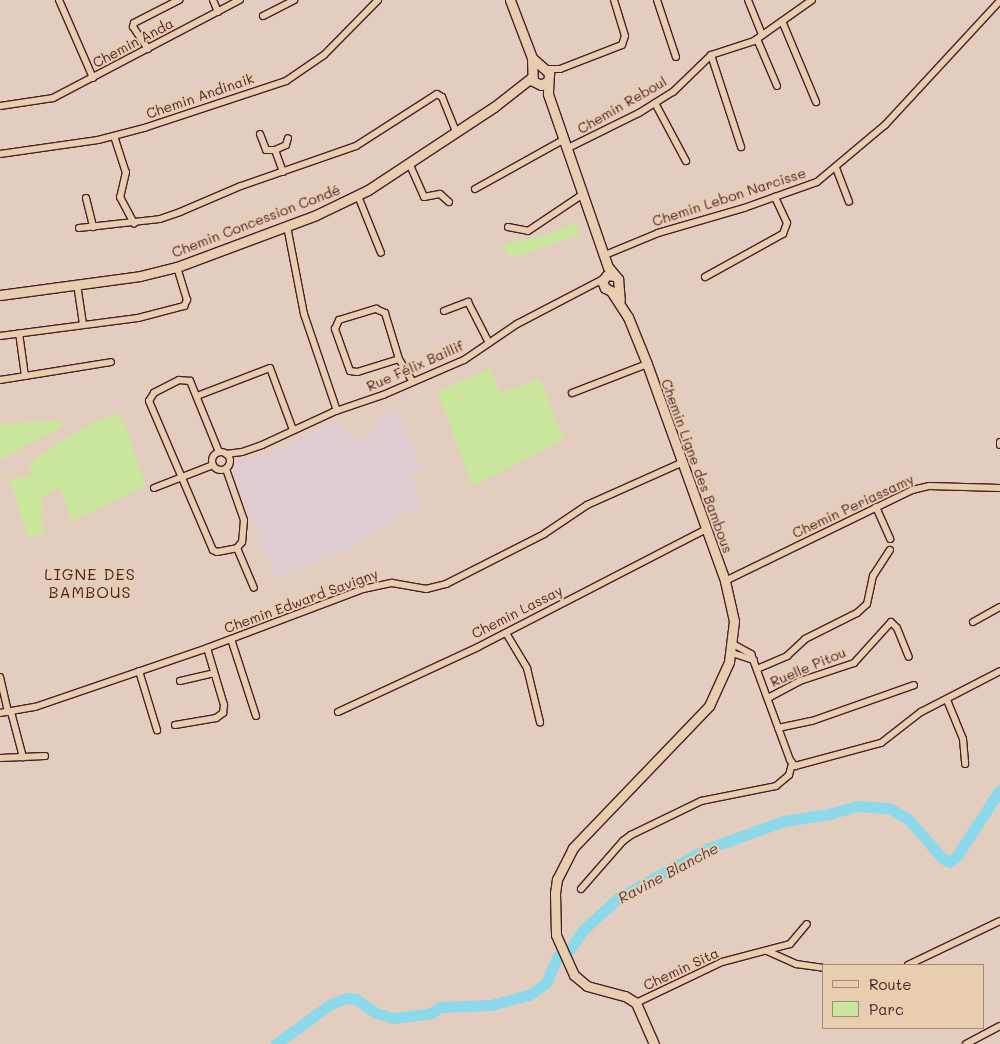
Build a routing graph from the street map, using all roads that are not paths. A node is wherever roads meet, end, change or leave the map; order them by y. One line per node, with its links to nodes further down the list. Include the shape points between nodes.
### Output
1 (59, 0): 24 (street)
2 (179, 0): 18 (street, via 134,22 133,27)
3 (213, 0): 14 (street)
4 (240, 0): 14 (street, Chemin Anda)
5 (294, 0): 13 (street)
6 (378, 0): 34 (street, Chemin Andinaik, via 342,39 300,75 200,111)
7 (510, 0): 21 (main road)
8 (614, 0): 23 (street, via 625,36 622,45)
9 (657, 0): 20 (street)
10 (748, 0): 17 (street)
11 (812, 0): 16 (street, Chemin Reboul)
12 (1000, 1): 43 (street, Chemin Lebon Narcisse, via 885,125)
13 (283, 2): 15 (street)
14 (218, 12): 18 (street, Chemin Anda)
15 (263, 16)
16 (782, 21): 17 (street, Chemin Reboul); 29 (street)
17 (759, 37): 19 (street, Chemin Reboul); 27 (street)
18 (148, 49): 24 (street, Chemin Anda)
19 (711, 55): 30 (street, Chemin Reboul, via 689,79); 37 (street)
20 (676, 57)
21 (532, 58): 22 (main road); 25 (main road)
22 (544, 68): 23 (street); 25 (main road); 26 (main road, Chemin Ligne des Bambous)
23 (560, 69): 26 (street)
24 (92, 78): 31 (street, Chemin Anda, via 53,98)
25 (534, 80): 26 (main road); 28 (main road, Chemin Ligne des Bambous); 32 (main road, Chemin Concession Condé)
26 (548, 80): 28 (main road, Chemin Ligne des Bambous)
27 (777, 86)
28 (548, 94): 36 (main road, Chemin Ligne des Bambous)
29 (816, 102)
30 (655, 103): 39 (street, Chemin Reboul); 41 (street)
31 (0, 106)
32 (456, 132): 42 (main road, Chemin Concession Condé); 44 (street, via 442,97 437,94 356,146)
33 (260, 134): 38 (street, via 266,150)
34 (114, 136): 40 (street, Chemin Andinaik); 52 (street, via 126,172 120,197)
35 (288, 138): 38 (street, via 286,145)
36 (563, 140): 39 (main road, Chemin Ligne des Bambous); 45 (street)
37 (741, 147)
38 (275, 150): 44 (street)
39 (566, 150): 46 (main road, Chemin Ligne des Bambous)
40 (0, 154)
41 (686, 161)
42 (409, 163): 47 (main road, Chemin Concession Condé); 50 (street, via 424,197 440,194)
43 (836, 168): 48 (street, Chemin Lebon Narcisse, via 812,184); 51 (street)
44 (283, 172): 52 (street, via 160,219)
45 (475, 189)
46 (583, 194): 55 (street, via 528,231); 58 (main road, Chemin Ligne des Bambous)
47 (358, 196): 53 (main road, Chemin Concession Condé); 57 (street)
48 (775, 197): 58 (street, Chemin Lebon Narcisse, via 658,233); 60 (street, via 787,223 783,234)
49 (86, 198): 54 (street)
50 (448, 202)
51 (849, 202)
52 (134, 223): 54 (street)
53 (287, 226): 59 (main road, Chemin Concession Condé); 77 (street, via 304,314)
54 (93, 227): 56 (street)
55 (508, 227)
56 (79, 228)
57 (381, 253)
58 (605, 255): 61 (main road, Chemin Ligne des Bambous)
59 (177, 267): 62 (main road, Chemin Concession Condé); 65 (street, via 187,300 184,306 138,318)
60 (705, 277)
61 (610, 282): 68 (street, Rue Félix Baillif, via 589,285); 71 (main road, Chemin Ligne des Bambous)
62 (77, 284): 63 (main road, Chemin Concession Condé); 65 (street)
63 (0, 295)
64 (444, 312): 68 (street, via 468,302)
65 (84, 324): 66 (street)
66 (19, 333): 67 (street); 72 (street)
67 (0, 336)
68 (489, 343): 74 (street, Rue Félix Baillif, via 464,360)
69 (399, 359): 69 (street, via 385,313 376,309 339,320 335,329 350,371 357,372); 74 (street)
70 (111, 362): 72 (street)
71 (646, 364): 75 (street); 82 (main road, Chemin Ligne des Bambous)
72 (25, 376): 73 (street)
73 (0, 380)
74 (412, 381): 77 (street, Rue Félix Baillif)
75 (572, 393)
76 (197, 396): 78 (street, via 270,368); 80 (street); 85 (street, via 190,381 179,380 154,393 149,401)
77 (336, 411): 78 (street, Rue Félix Baillif)
78 (293, 430): 79 (street, Rue Félix Baillif)
79 (242, 452): 80 (street, Rue Félix Baillif); 81 (street, Rue Félix Baillif)
80 (223, 453): 81 (street); 83 (street, via 213,457)
81 (230, 462): 84 (street)
82 (681, 463): 89 (main road, Chemin Ligne des Bambous); 98 (street, Chemin Edward Savigny, via 586,505 544,534 446,584 426,588 392,583 364,589)
83 (213, 465): 84 (street, via 219,470); 85 (street)
84 (226, 469): 91 (street, via 244,520 242,542)
85 (182, 478): 86 (street); 91 (street, via 214,552)
86 (154, 488)
87 (1000, 488): 88 (street, Chemin Periassamy, via 920,487)
88 (876, 507): 90 (street); 93 (street, Chemin Periassamy)
89 (705, 530): 93 (main road, Chemin Ligne des Bambous); 97 (street, Chemin Lassay)
90 (890, 539)
91 (237, 548): 94 (street)
92 (890, 550): 102 (street, via 873,576 867,604 857,613 805,639 787,656)
93 (725, 581): 100 (main road, Chemin Ligne des Bambous, via 734,621)
94 (254, 588)
95 (1000, 607): 96 (street)
96 (972, 622)
97 (506, 632): 112 (street, Chemin Lassay); 115 (street, via 527,668)
98 (231, 639): 99 (street, Chemin Edward Savigny); 114 (street)
99 (207, 648): 103 (street, Chemin Edward Savigny); 105 (street)
100 (732, 648): 102 (street, via 748,650); 130 (main road, Chemin Ligne des Bambous, via 721,683 702,715 573,848 556,886 553,914 556,936 571,969 587,986 625,996)
101 (909, 657): 109 (street, Ruelle Pitou, via 898,628 891,622 854,663 800,681)
102 (758, 669): 109 (street)
103 (139, 671): 111 (street, Chemin Edward Savigny); 118 (street)
104 (1000, 671): 110 (street)
105 (214, 673): 107 (street); 116 (street, via 223,713 216,718)
106 (0, 677): 111 (street)
107 (180, 680)
108 (914, 685): 117 (street, via 812,721)
109 (768, 698): 117 (street)
110 (947, 700): 122 (street, via 921,712 881,743); 123 (street, via 963,739)
111 (10, 712): 113 (street, Chemin Edward Savigny); 120 (street)
112 (338, 712)
113 (0, 713)
114 (256, 716)
115 (540, 722)
116 (175, 725)
117 (778, 728): 122 (street)
118 (157, 730)
119 (45, 756): 120 (street)
120 (23, 757): 121 (street)
121 (0, 758)
122 (791, 762): 124 (street, via 789,775 776,786 701,801 623,841)
123 (966, 764)
124 (581, 888)
125 (1000, 921): 128 (street)
126 (807, 924): 127 (street, Chemin Sita, via 790,944)
127 (766, 951): 129 (street, via 796,964); 130 (street, Chemin Sita, via 722,962)
128 (910, 964)
129 (822, 968)
130 (636, 1003): 132 (main road)
131 (1000, 1026): 133 (street)
132 (654, 1044)
133 (966, 1044)

